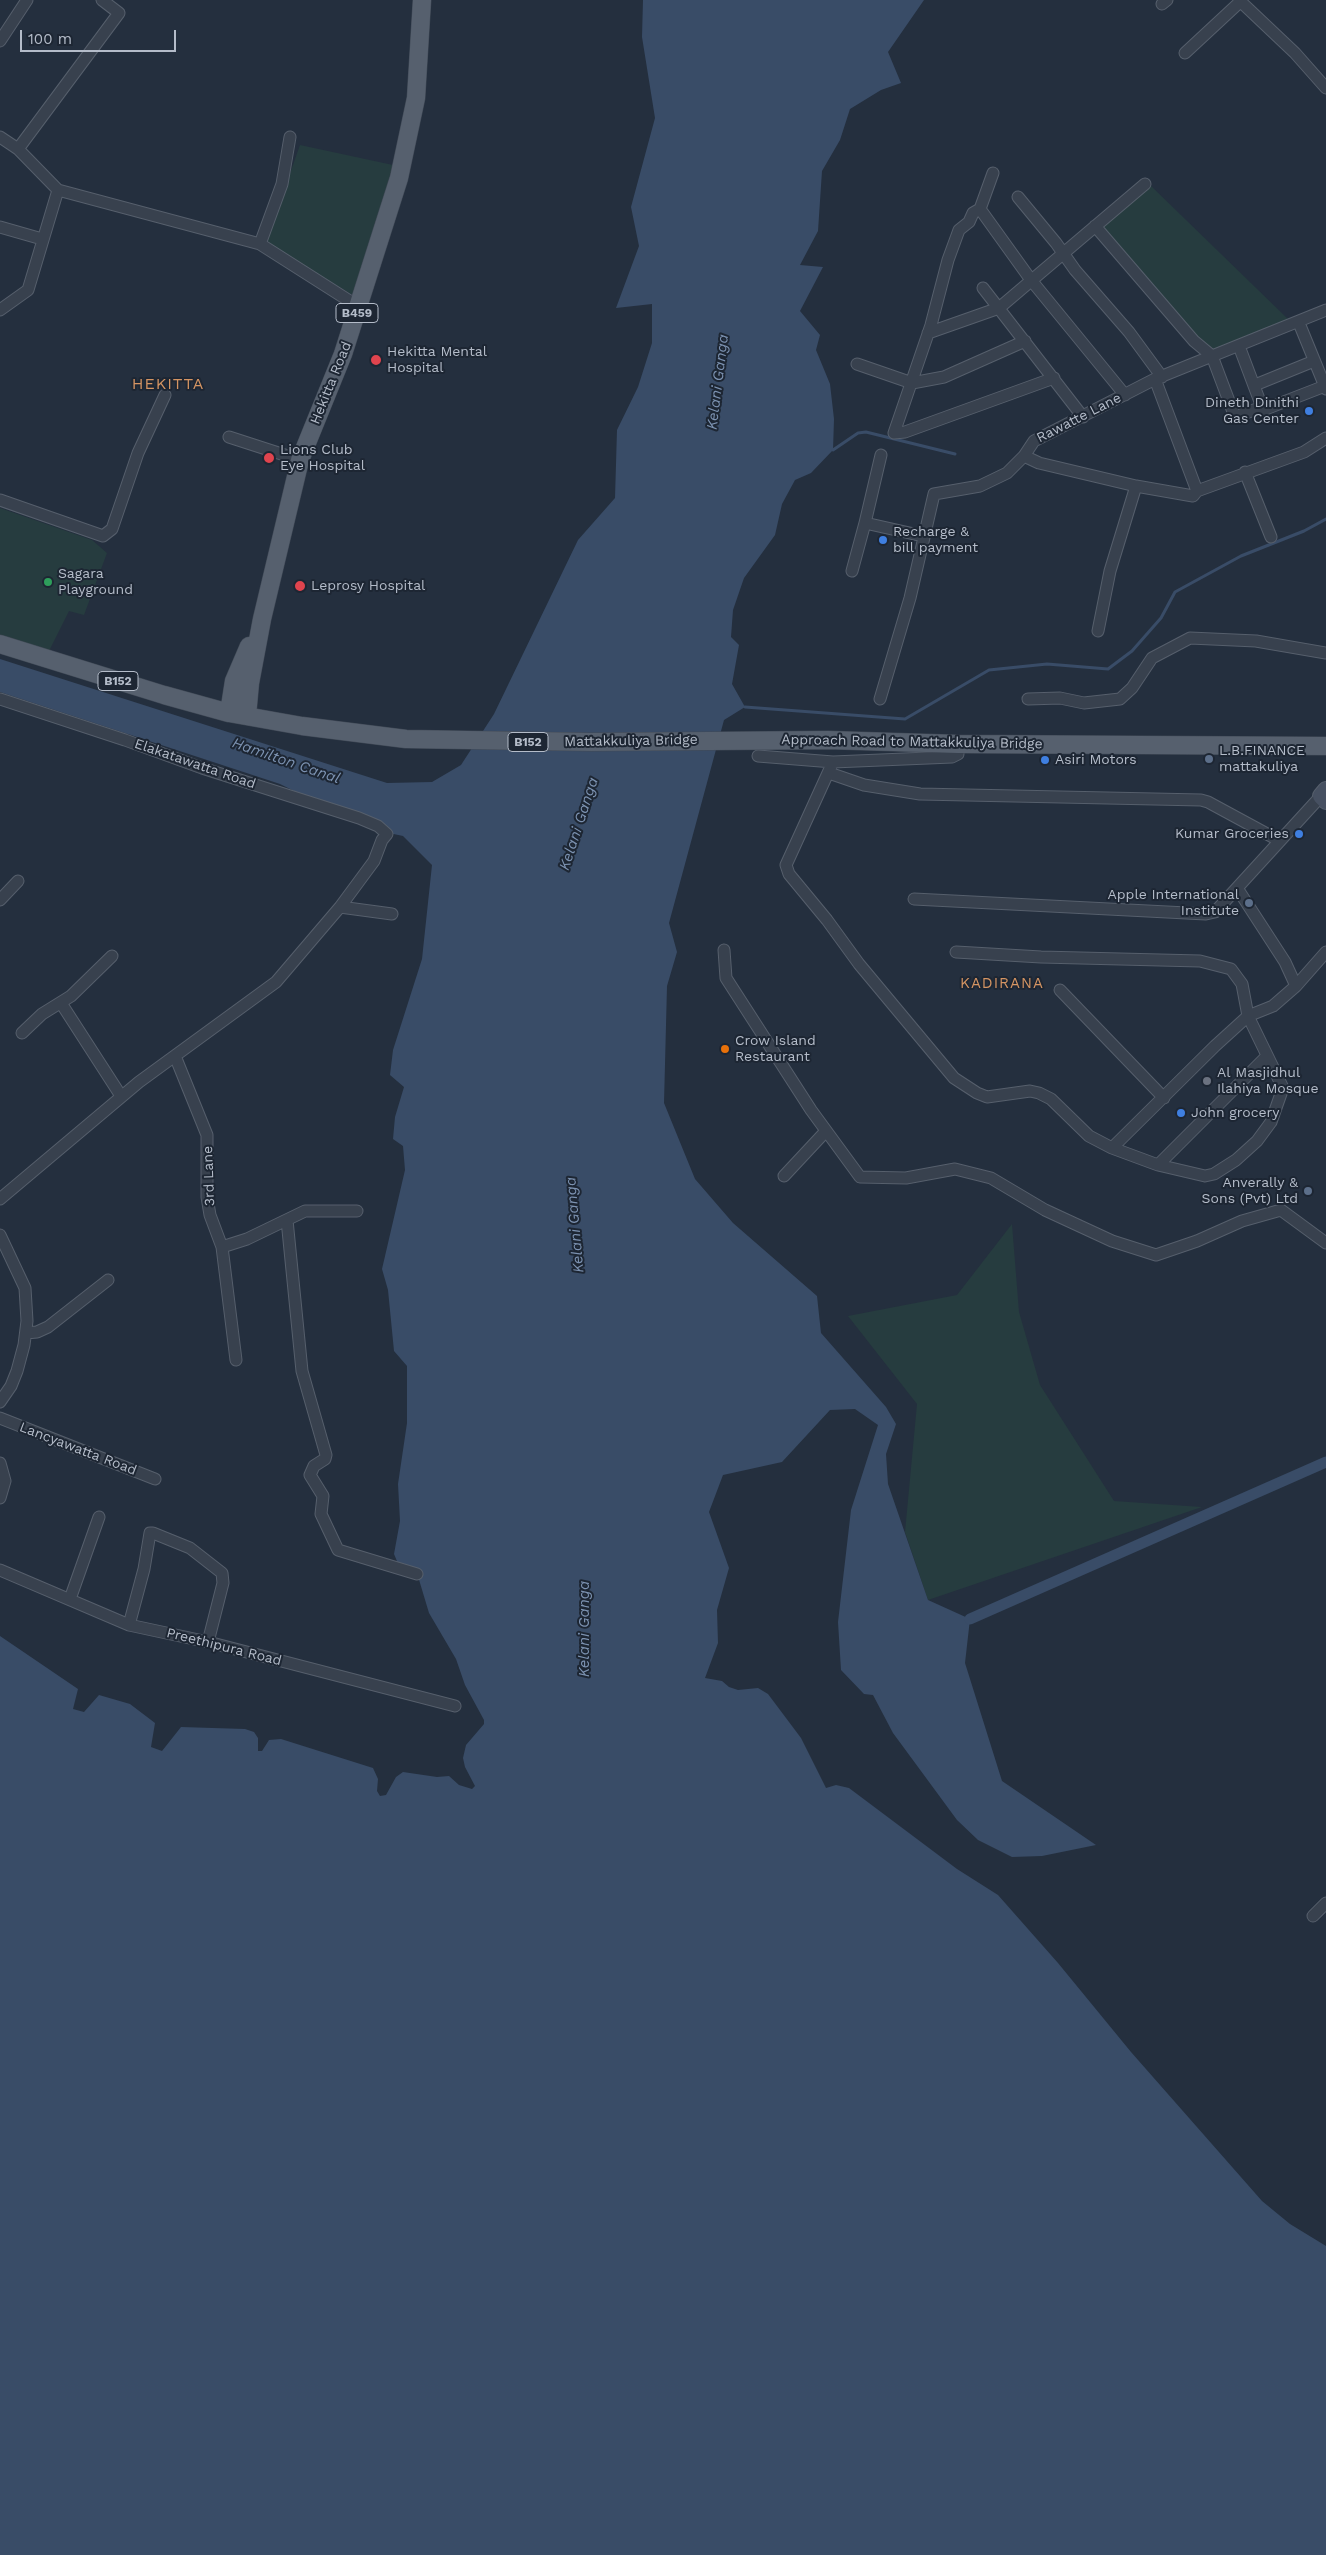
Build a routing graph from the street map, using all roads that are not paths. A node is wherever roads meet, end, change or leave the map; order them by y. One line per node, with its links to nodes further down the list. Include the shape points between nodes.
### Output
1 (27, 0): 5 (street)
2 (102, 0): 10 (street, via 119,13)
3 (422, 0): 23 (main road, Hekitta Road / B459, via 416,98 399,178)
4 (1240, 1): 6 (street); 7 (street, via 1295,53)
5 (0, 40)
6 (1185, 52)
7 (1326, 88)
8 (0, 137): 10 (street)
9 (290, 137): 19 (street, via 282,184)
10 (18, 149): 13 (street)
11 (993, 173): 15 (street)
12 (1145, 184): 16 (street)
13 (58, 190): 18 (street); 19 (street)
14 (1018, 196): 20 (street)
15 (980, 209): 21 (street); 28 (street, via 972,213 969,222 959,230)
16 (1095, 226): 20 (street); 31 (street, via 1194,341)
17 (0, 227): 18 (street)
18 (42, 239): 25 (street, via 28,290)
19 (260, 244): 23 (street)
20 (1063, 254): 21 (street); 35 (street, via 1129,332)
21 (1031, 280): 24 (street); 39 (street)
22 (984, 288): 24 (street)
23 (359, 307): 47 (main road, Hekitta Road / B459)
24 (999, 308): 28 (street); 29 (street)
25 (0, 309)
26 (1325, 312): 27 (street, Rawatte Lane)
27 (1299, 323): 30 (street, Rawatte Lane); 32 (street)
28 (928, 332): 36 (street)
29 (1025, 341): 34 (street); 36 (street, via 944,377)
30 (1239, 346): 31 (street, Rawatte Lane); 37 (street)
31 (1212, 356): 35 (street, Rawatte Lane); 41 (street, via 1235,416)
32 (1314, 360): 37 (street); 38 (street)
33 (857, 364): 36 (street)
34 (1054, 378): 36 (street, via 905,432 894,433); 42 (street)
35 (1158, 378): 39 (street, Rawatte Lane); 50 (street)
36 (912, 383)
37 (1255, 385): 41 (street, via 1252,386)
38 (1325, 388): 41 (street, via 1263,410)
39 (1125, 394): 42 (street, Rawatte Lane)
40 (165, 395): 51 (street, via 138,453 112,529 103,536)
41 (1262, 406)
42 (1083, 416): 46 (street, Rawatte Lane, via 1034,440)
43 (229, 437): 47 (street)
44 (1326, 438): 48 (street, Rawatte Lane, via 1304,452)
45 (881, 456): 52 (street)
46 (1024, 456): 49 (street, Rawatte Lane, via 1039,463); 53 (street, via 1007,473 980,486 934,494)
47 (300, 460): 56 (main road, Hekitta Road / B459)
48 (1244, 472): 50 (street, Rawatte Lane); 54 (street)
49 (1136, 486): 50 (street, Rawatte Lane, via 1193,496); 57 (street, via 1110,571)
50 (1197, 491)
51 (0, 500)
52 (866, 523): 53 (street); 55 (street)
53 (923, 536): 61 (street, via 910,598)
54 (1271, 538)
55 (852, 572)
56 (262, 618): 63 (main road, Hekitta Road / B459, via 234,681); 64 (main road, Hekitta Road / B459)
57 (1098, 631)
58 (0, 644): 63 (main road, B152)
59 (1326, 653): 62 (street, via 1256,641 1190,638 1152,658 1132,688 1120,699 1084,703 1060,698)
60 (0, 698): 76 (street, Elakatawatta Road, via 378,826 387,834 374,861)
61 (880, 699)
62 (1028, 699)
63 (229, 713): 64 (main road, B152)
64 (247, 716): 65 (main road, Mattakkuliya Bridge / B152, via 382,737 464,741)
65 (738, 739): 66 (main road, Approach Road to Mattakkuliya Bridge)
66 (958, 744): 67 (main road, Approach Road to Mattakkuliya Bridge); 69 (street, via 958,754 952,757)
67 (1326, 746)
68 (758, 756): 69 (street)
69 (831, 768): 71 (street, via 864,785 920,794 1201,800); 92 (street, via 788,857 788,874 954,1078 987,1097 1030,1091 1051,1099 1089,1136)
70 (1324, 796): 71 (street)
71 (1280, 840): 73 (street)
72 (18, 881): 75 (street)
73 (1237, 888): 74 (street, via 1215,912 1206,914); 82 (street, via 1285,962)
74 (914, 899)
75 (0, 900)
76 (340, 907): 77 (street); 87 (street, via 276,982)
77 (392, 914)
78 (724, 950): 91 (street, via 726,978)
79 (956, 952): 85 (street, via 1200,961 1232,969 1242,984)
80 (1326, 952): 82 (street)
81 (112, 956): 84 (street)
82 (1296, 986): 85 (street, via 1273,1006)
83 (1060, 990): 90 (street)
84 (61, 1003): 86 (street, via 42,1014); 89 (street)
85 (1248, 1016): 88 (street); 90 (street)
86 (22, 1034)
87 (175, 1056): 89 (street); 100 (street, 3rd Lane, via 207,1135 207,1198)
88 (1267, 1056): 93 (street); 93 (street, via 1283,1088 1271,1122 1257,1141 1214,1174 1205,1176)
89 (121, 1096): 95 (street)
90 (1164, 1098): 92 (street)
91 (826, 1131): 94 (street); 99 (street, via 860,1177 906,1178 955,1169 991,1178 1045,1210 1112,1240 1156,1255 1242,1221 1281,1210)
92 (1112, 1148): 93 (street)
93 (1158, 1165)
94 (784, 1176)
95 (0, 1199)
96 (357, 1211): 97 (street, via 313,1209)
97 (287, 1220): 100 (street); 111 (street, via 302,1371 326,1455 310,1475 323,1496 321,1514 338,1550)
98 (0, 1235): 102 (street, via 25,1288)
99 (1326, 1243)
100 (222, 1247): 103 (street, 3rd Lane)
101 (108, 1280): 102 (street, via 48,1327)
102 (26, 1333): 104 (street, via 12,1386)
103 (236, 1360)
104 (0, 1402)
105 (0, 1418): 107 (street, Lancyawatta Road)
106 (0, 1463): 108 (street, via 5,1481)
107 (156, 1479)
108 (0, 1498)
109 (99, 1517): 112 (street)
110 (0, 1570): 112 (street, Preethipura Road)
111 (417, 1574)
112 (70, 1599): 113 (street, Preethipura Road)
113 (129, 1625): 114 (street, Preethipura Road); 114 (street, via 142,1580 148,1538 154,1533 190,1548 222,1573 223,1583)
114 (208, 1642): 115 (street, Preethipura Road)
115 (455, 1706)
116 (1326, 1903): 117 (street)
117 (1313, 1916)

